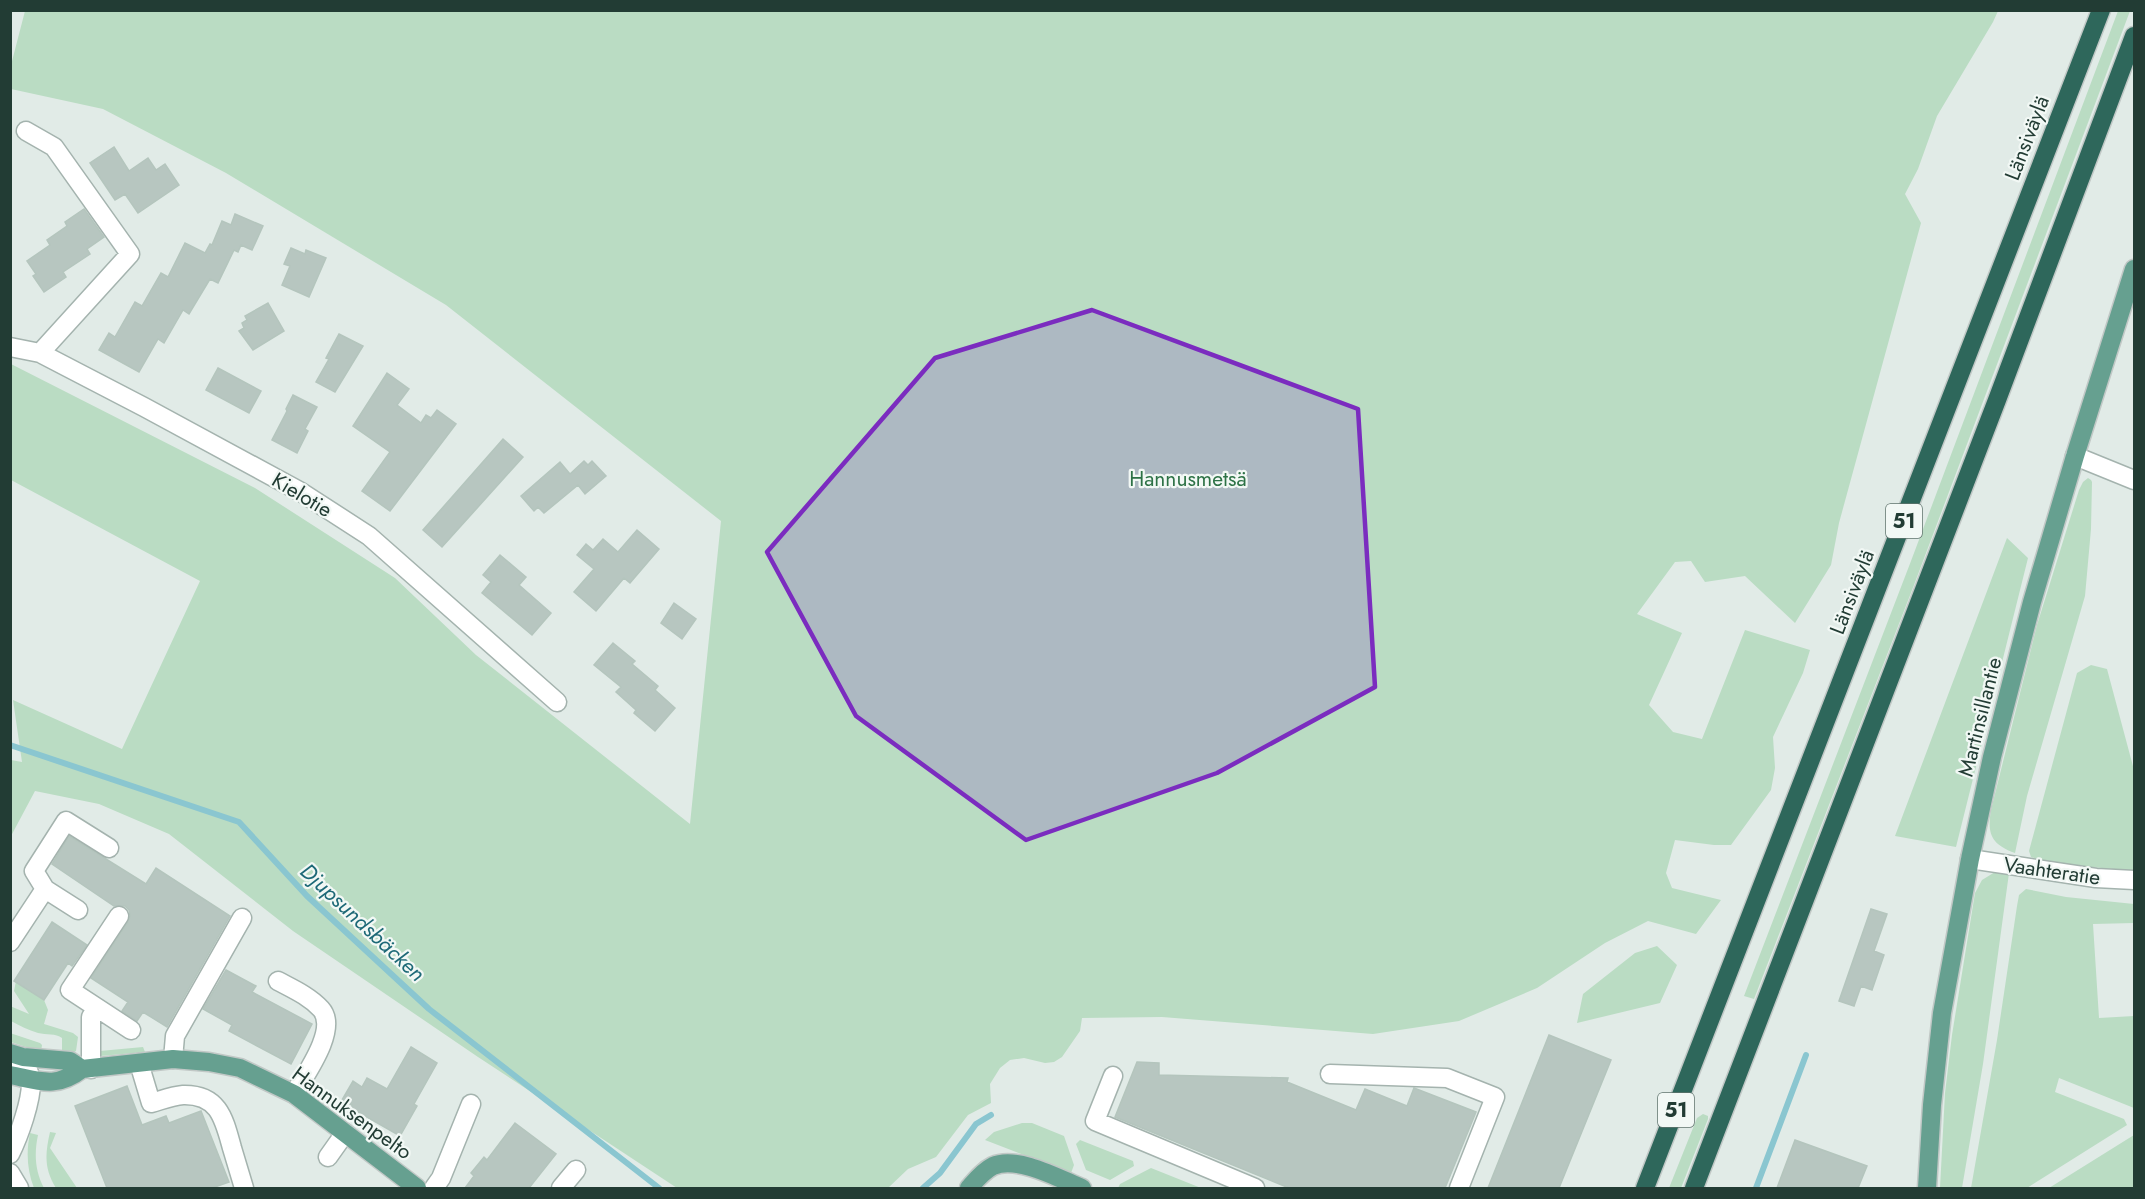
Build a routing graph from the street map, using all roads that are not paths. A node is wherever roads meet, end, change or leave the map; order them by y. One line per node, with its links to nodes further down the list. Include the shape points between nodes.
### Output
1 (2101, 10): 45 (highway, Länsiväylä / 51)
2 (2134, 36): 46 (highway, 51)
3 (26, 131): 6 (street, via 54,147 130,254)
4 (2134, 269): 7 (main road, Martinsillantie)
5 (10, 346): 6 (street, Kielotie)
6 (40, 353): 9 (street, Kielotie, via 301,492 369,536)
7 (2075, 456): 8 (street); 11 (main road, Martinsillantie, via 2029,613)
8 (2134, 480)
9 (557, 702)
10 (109, 848): 13 (street, via 66,821 34,871)
11 (1970, 859): 12 (street, Vaahteratie, via 2085,877); 47 (main road, Martinsillantie, via 1942,1013)
12 (2134, 880)
13 (45, 889): 14 (street); 17 (street)
14 (78, 909)
15 (118, 916): 19 (street, via 70,990)
16 (242, 918): 22 (street, via 175,1036)
17 (10, 942)
18 (278, 981): 29 (street, via 323,1011 328,1029)
19 (97, 1008): 20 (street); 24 (street, via 91,1017)
20 (131, 1030)
21 (16, 1055): 24 (main road, Hannuksenpelto, via 69,1061); 25 (street); 28 (street)
22 (173, 1059): 23 (main road, Hannuksenpelto); 29 (main road, Hannuksenpelto, via 240,1068)
23 (139, 1063): 24 (main road, Hannuksenpelto); 38 (street, via 151,1103 182,1095 210,1101 216,1107 226,1126)
24 (86, 1069): 28 (main road, Hannuksenpelto, via 54,1083)
25 (10, 1073): 28 (main road, Hannuksenpelto)
26 (1330, 1074): 44 (street, via 1447,1078 1495,1096)
27 (1113, 1076): 43 (street, via 1095,1120)
28 (31, 1079): 32 (street, via 26,1110)
29 (294, 1094): 31 (main road, Hannuksenpelto)
30 (471, 1104): 36 (street)
31 (345, 1133): 33 (street); 39 (main road, Hannuksenpelto)
32 (10, 1154)
33 (328, 1157)
34 (576, 1170): 40 (street)
35 (10, 1173): 37 (street)
36 (444, 1185)
37 (19, 1188)
38 (244, 1188)
39 (417, 1188)
40 (561, 1188)
41 (969, 1188): 42 (main road, via 986,1170 1004,1163 1031,1167)
42 (1082, 1188)
43 (1255, 1188)
44 (1459, 1188)
45 (1645, 1188)
46 (1694, 1188)
47 (1927, 1188)

